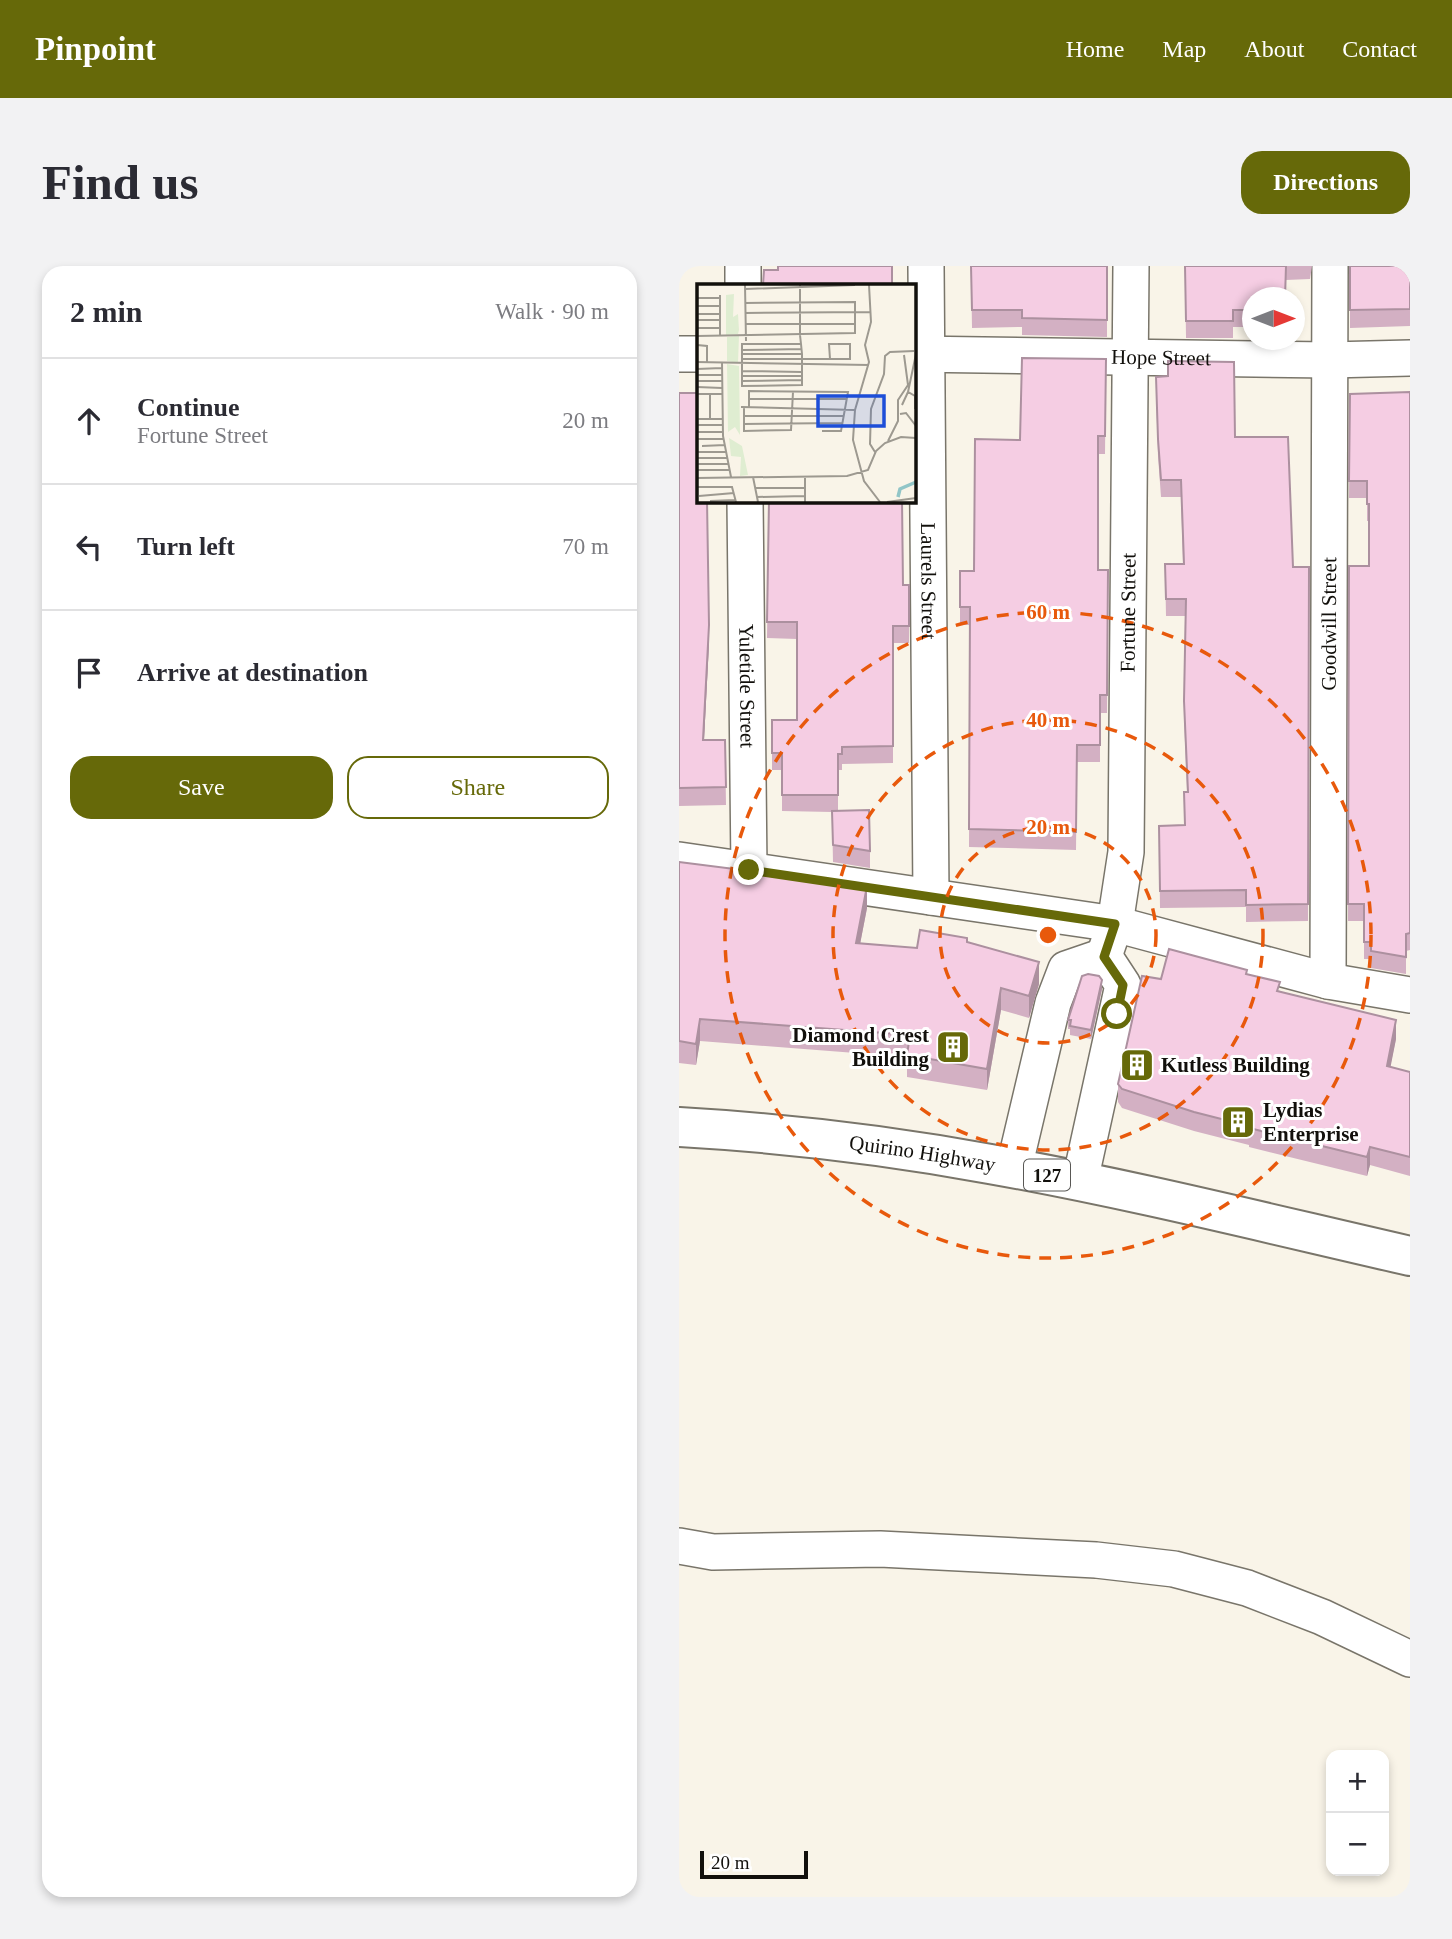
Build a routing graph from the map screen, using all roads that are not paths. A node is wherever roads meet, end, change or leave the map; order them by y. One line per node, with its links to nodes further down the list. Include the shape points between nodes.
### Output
1 (743, 266): 5 (street)
2 (926, 266): 8 (street, Laurels Street)
3 (1131, 266): 9 (street, Fortune Street)
4 (1329, 266): 11 (street, Goodwill Street)
5 (743, 284)
6 (679, 354): 7 (street)
7 (697, 354)
8 (920, 354): 9 (street, Hope Street); 15 (street, Laurels Street)
9 (1131, 357): 11 (street, Hope Street); 16 (street, Fortune Street, via 1126,852)
10 (1410, 358): 11 (street, Hope Street)
11 (1330, 360): 18 (street, Goodwill Street)
12 (745, 502): 14 (street, Yuletide Street)
13 (679, 860): 14 (street)
14 (749, 870): 15 (street)
15 (931, 897): 16 (street)
16 (1115, 924): 17 (street, Fortune Street); 18 (street)
17 (1104, 957): 21 (street, via 1066,969 1053,1003); 22 (street, via 1123,985)
18 (1328, 981): 19 (street)
19 (1410, 995)
20 (679, 1127): 21 (main road, Quirino Highway / 127, via 830,1140)
21 (1014, 1168): 22 (main road, Quirino Highway / 127)
22 (1080, 1181): 23 (main road, Quirino Highway / 127)
23 (1410, 1256)
24 (679, 1546): 25 (street, via 713,1552 880,1549 1096,1560 1174,1569 1247,1588)
25 (1410, 1659)

